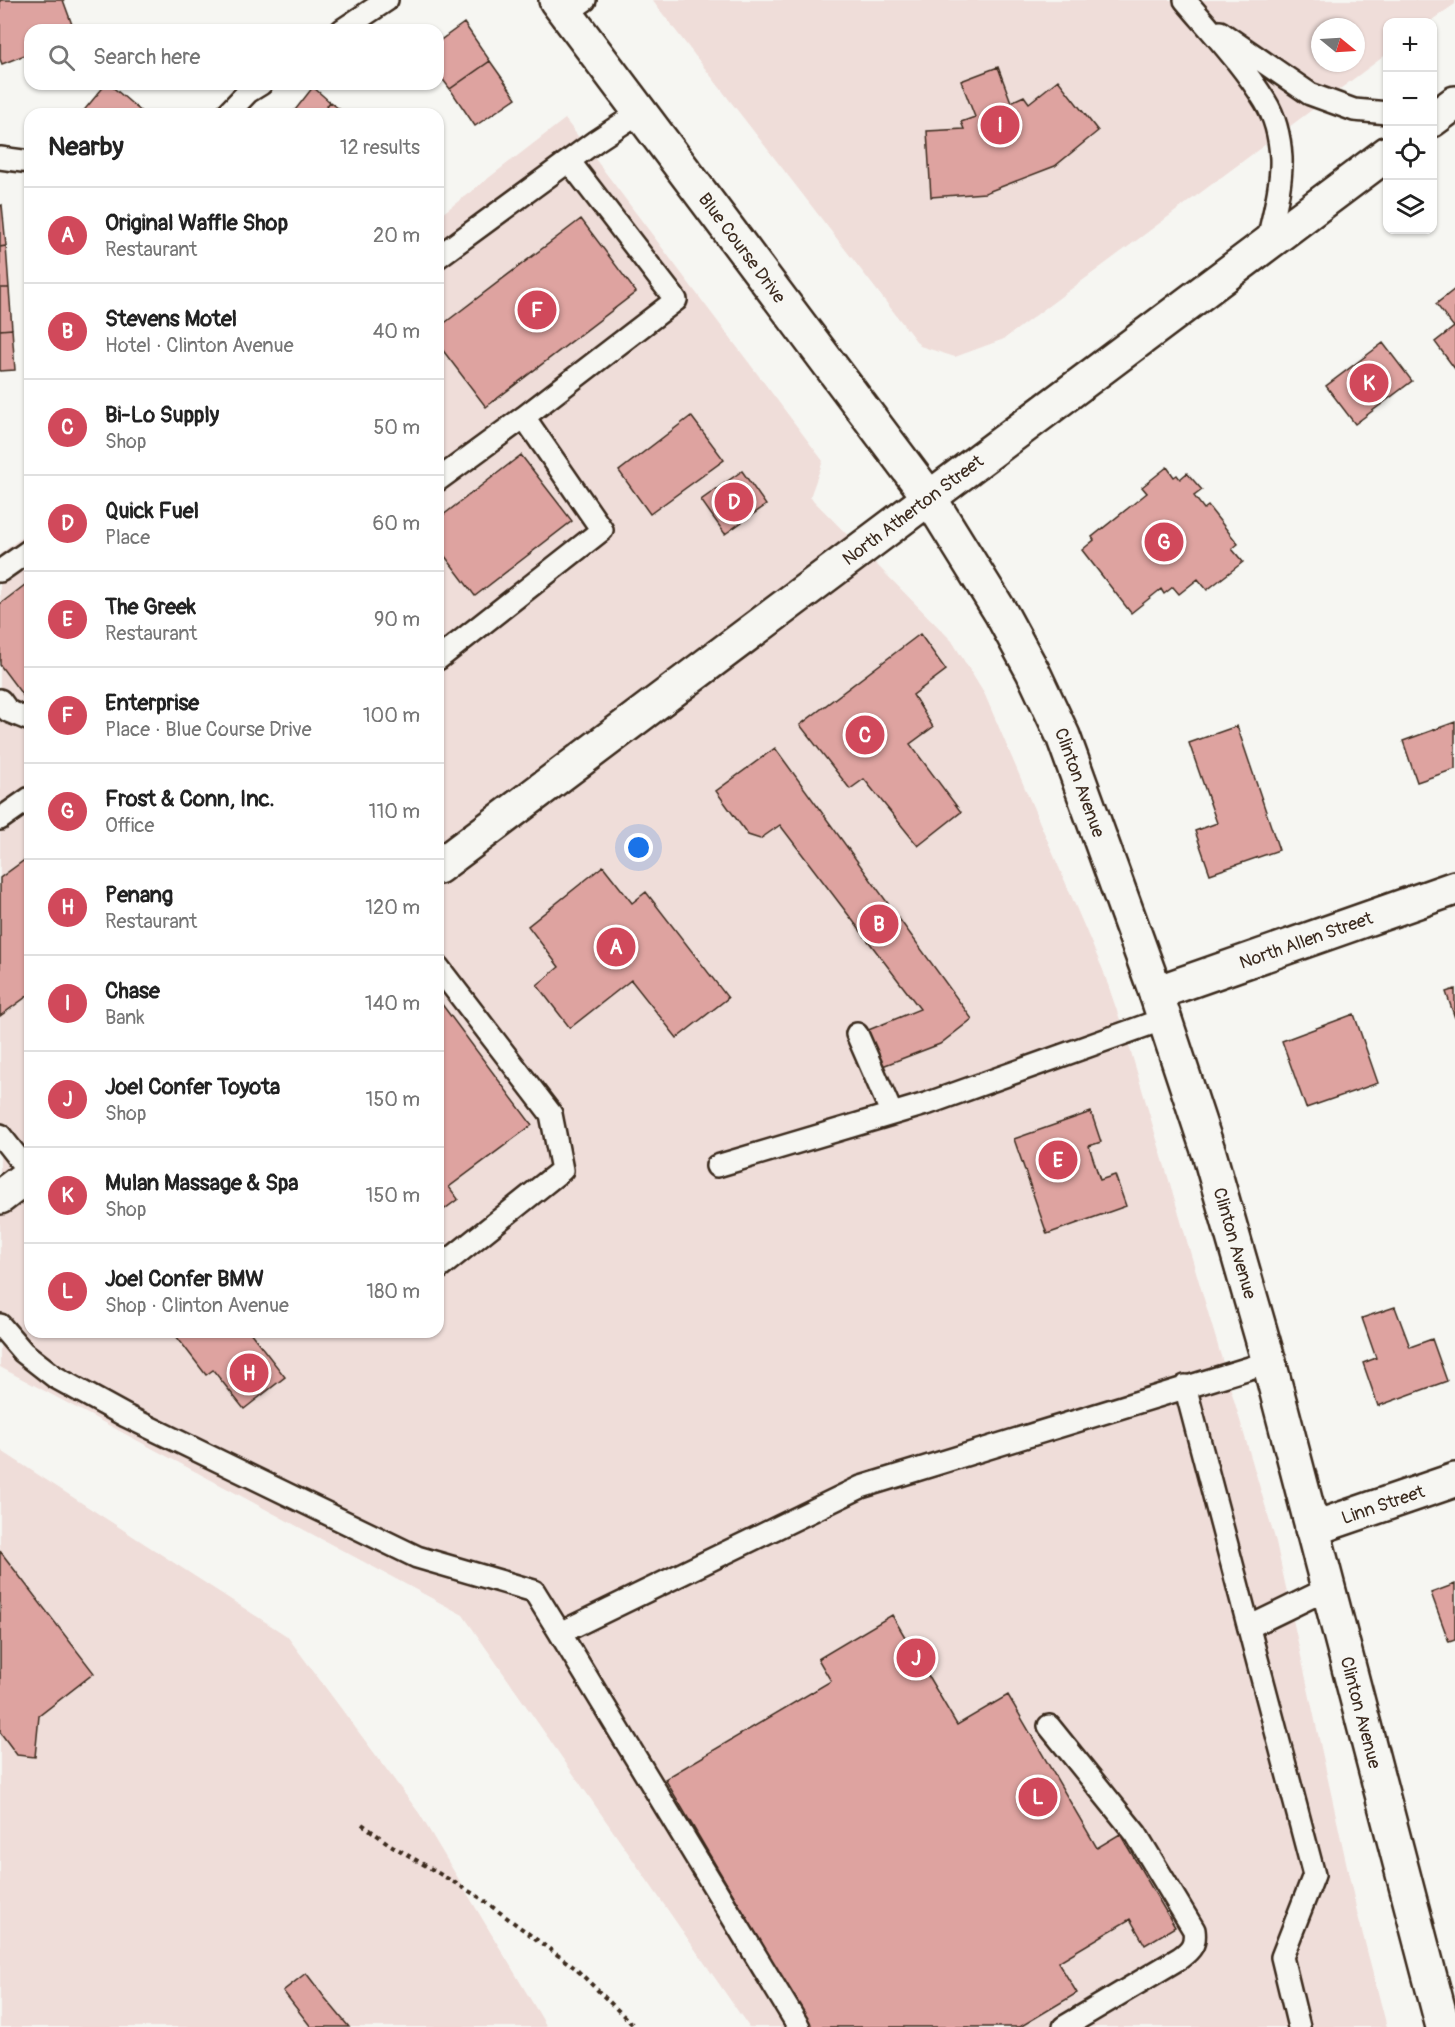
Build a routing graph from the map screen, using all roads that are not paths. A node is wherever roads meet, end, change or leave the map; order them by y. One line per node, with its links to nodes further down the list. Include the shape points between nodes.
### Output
1 (387, 0): 5 (lane)
2 (1185, 0): 4 (lane)
3 (569, 4): 8 (street, Blue Course Drive)
4 (1205, 21): 9 (lane, via 1310,94 1354,110); 14 (lane, via 1266,102 1278,132 1279,184)
5 (351, 24)
6 (251, 90): 7 (lane)
7 (233, 108)
8 (640, 112): 13 (lane); 18 (street, Blue Course Drive)
9 (1383, 113)
10 (1383, 157): 14 (street, North Atherton Street)
11 (0, 158): 12 (lane)
12 (24, 161)
13 (569, 161): 15 (lane); 16 (lane, via 676,300)
14 (1267, 244): 18 (street, North Atherton Street)
15 (444, 253)
16 (524, 417): 17 (lane); 21 (lane, via 602,530)
17 (444, 468)
18 (929, 497): 26 (street, North Atherton Street); 29 (street, Clinton Avenue, via 1001,614 1063,736)
19 (24, 554): 20 (lane)
20 (0, 571)
21 (444, 654)
22 (0, 700): 23 (lane, via 8,711)
23 (24, 718)
24 (24, 802): 25 (lane)
25 (0, 819)
26 (444, 859)
27 (1455, 888): 29 (street, North Allen Street)
28 (444, 975): 37 (lane, via 551,1114 562,1170)
29 (1160, 1006): 31 (lane, via 942,1099); 39 (street, Clinton Avenue, via 1209,1153)
30 (857, 1034): 31 (lane)
31 (892, 1114): 34 (lane)
32 (0, 1135): 33 (lane)
33 (24, 1166)
34 (717, 1166)
35 (24, 1179): 36 (street)
36 (0, 1197)
37 (444, 1264)
38 (0, 1325): 45 (lane, via 23,1352 55,1377 126,1416 417,1557 534,1591)
39 (1269, 1362): 40 (lane); 42 (street, Clinton Avenue)
40 (1185, 1386): 44 (lane); 45 (lane, via 861,1487)
41 (1455, 1480): 42 (street, Linn Street)
42 (1312, 1529): 43 (street, Clinton Avenue)
43 (1327, 1589): 44 (lane); 51 (street, Clinton Avenue)
44 (1250, 1627): 50 (lane, via 1314,1875 1282,1957)
45 (560, 1633): 48 (lane)
46 (1049, 1726): 49 (lane, via 1136,1834 1194,1930 1196,1940 1180,1958)
47 (1455, 2025): 52 (street)
48 (799, 2027)
49 (1064, 2027)
50 (1299, 2027)
51 (1443, 2027)
52 (1451, 2027)

